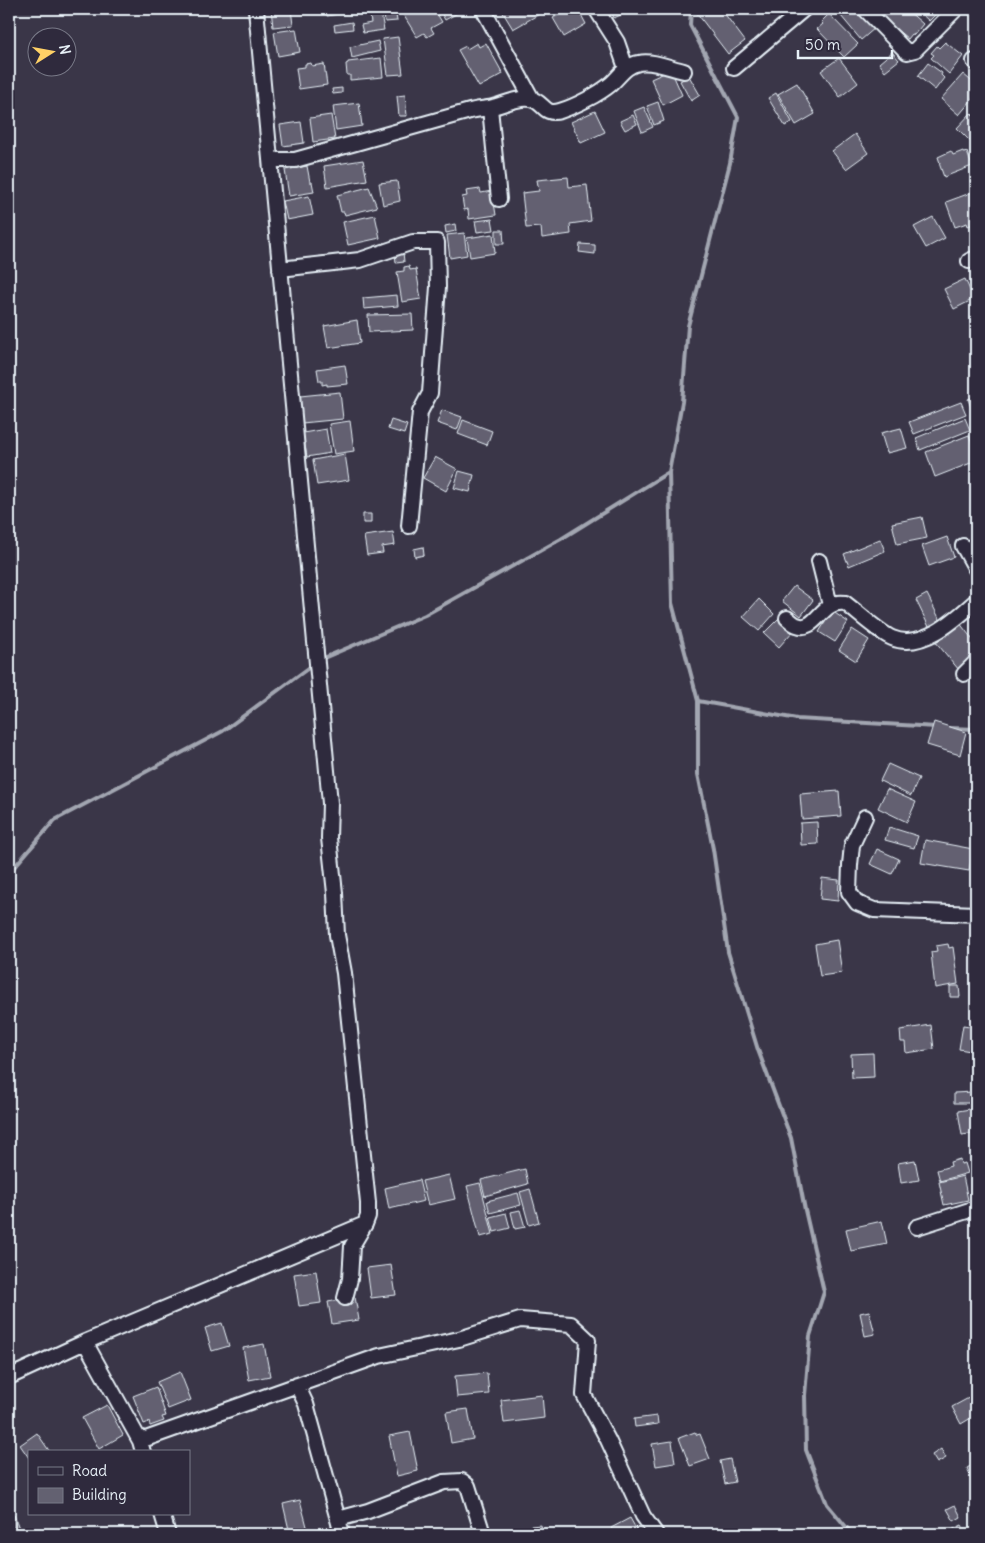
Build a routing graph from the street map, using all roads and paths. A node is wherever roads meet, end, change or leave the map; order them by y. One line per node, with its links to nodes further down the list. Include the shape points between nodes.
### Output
1 (256, 9): 12 (street)
2 (483, 9): 10 (street)
3 (596, 9): 7 (street, via 617,42)
4 (804, 9): 8 (street)
5 (865, 9): 6 (street, via 907,52 915,50)
6 (956, 9)
7 (626, 68): 9 (street, via 650,62); 10 (street, via 599,92 561,110 546,111)
8 (734, 68)
9 (684, 71)
10 (532, 99): 11 (street)
11 (490, 108): 12 (street, via 470,110 295,160); 13 (street)
12 (270, 160): 14 (street)
13 (498, 199)
14 (280, 269): 15 (street, via 360,260 413,242 437,242 438,288 430,393 420,412); 27 (street, via 330,803 328,830 337,935 343,964 368,1203)
15 (409, 526)
16 (963, 546): 18 (street)
17 (819, 561): 20 (street)
18 (976, 569)
19 (976, 601): 20 (street, via 953,622 936,632 900,641 890,638 845,603)
20 (830, 605): 21 (street, via 805,626)
21 (787, 618)
22 (976, 662): 23 (street)
23 (964, 674)
24 (865, 817): 25 (street, via 852,844 850,865 849,892 857,903 874,910)
25 (976, 914)
26 (976, 1208): 28 (street)
27 (365, 1224): 29 (street, via 352,1246); 30 (street)
28 (917, 1227)
29 (345, 1298)
30 (84, 1342): 31 (street); 33 (street)
31 (9, 1377)
32 (297, 1385): 33 (street); 35 (street, via 306,1404); 39 (street, via 379,1356 459,1339 520,1320 571,1324 588,1340 584,1395 643,1516)
33 (141, 1446)
34 (163, 1516): 36 (street)
35 (338, 1519): 37 (street); 38 (street, via 444,1482 462,1481 468,1486)
36 (168, 1534)
37 (342, 1534)
38 (483, 1534)
39 (656, 1534)

